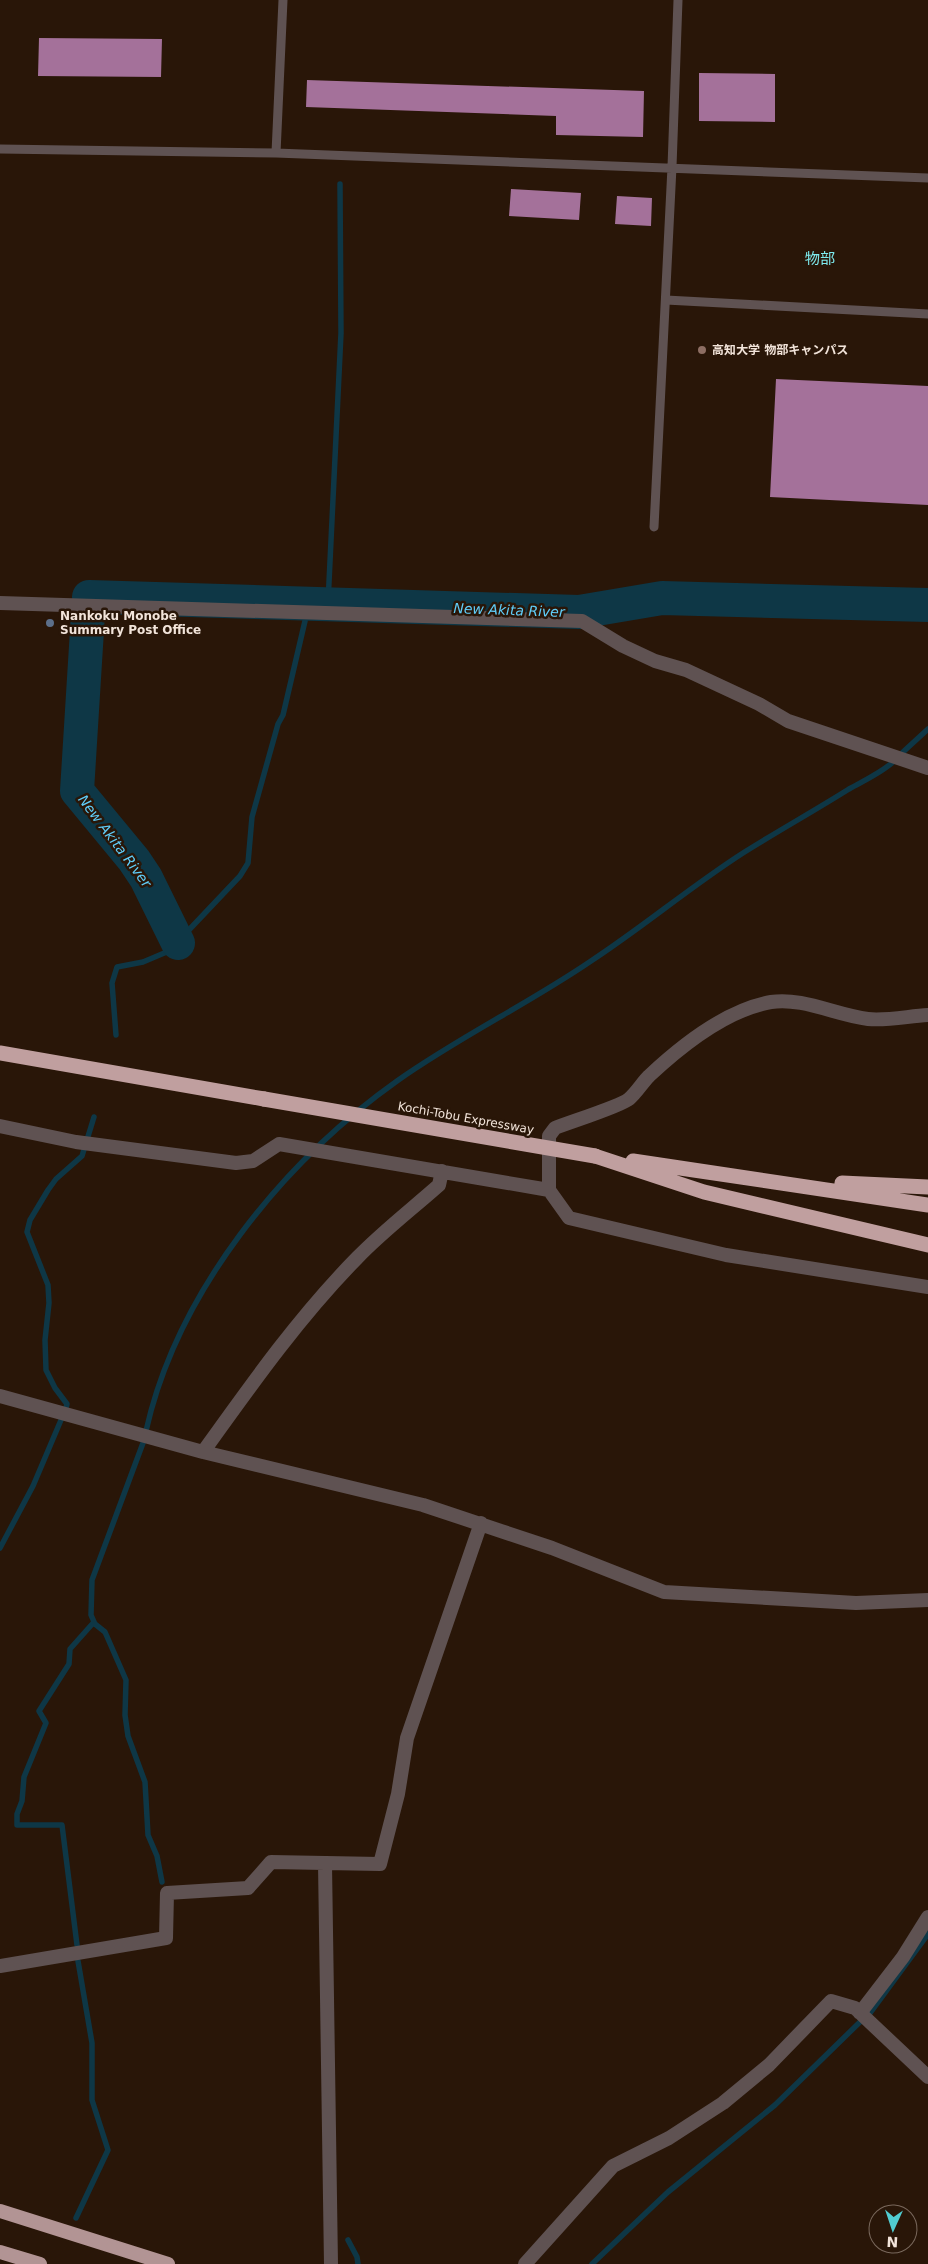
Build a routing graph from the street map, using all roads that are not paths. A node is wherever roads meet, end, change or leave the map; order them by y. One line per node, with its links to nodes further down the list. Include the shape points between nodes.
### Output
1 (283, 0): 4 (lane)
2 (678, 0): 5 (lane)
3 (0, 149): 4 (lane)
4 (276, 152): 5 (lane)
5 (672, 168): 6 (lane); 7 (lane)
6 (928, 178)
7 (666, 300): 8 (lane); 9 (lane)
8 (928, 314)
9 (654, 528)
10 (0, 603): 11 (street, via 582,621 630,650 686,670 760,704 788,721)
11 (928, 768)
12 (928, 1015): 19 (street, via 869,1019 790,1001 754,1006 676,1052 628,1100 555,1128 549,1136)
13 (0, 1053): 15 (highway, Kochi-Tobu Expressway, bridge)
14 (0, 1126): 16 (street, via 76,1142 236,1163 253,1161 279,1144)
15 (595, 1156): 17 (highway, Kochi-Tobu Expressway); 21 (highway, via 704,1192)
16 (442, 1171): 19 (street); 24 (street, via 439,1185 358,1257 312,1308)
17 (766, 1180): 18 (highway); 20 (highway, Kochi-Tobu Expressway)
18 (928, 1188)
19 (549, 1190): 22 (street, via 569,1218 726,1255)
20 (928, 1205)
21 (928, 1245)
22 (928, 1288)
23 (0, 1396): 24 (street)
24 (203, 1452): 25 (street, via 422,1504)
25 (482, 1523): 26 (street, via 664,1592 856,1603); 27 (street, via 407,1738 398,1794 380,1864)
26 (928, 1600)
27 (325, 1864): 29 (street, via 271,1862 248,1888 167,1894 166,1938); 36 (street)
28 (928, 1917): 30 (street, via 903,1957)
29 (0, 1966)
30 (860, 2013): 31 (street); 37 (street, via 855,2008 831,2001 769,2065 723,2103 668,2138 613,2166)
31 (928, 2077)
32 (0, 2211): 35 (highway)
33 (0, 2252): 34 (highway)
34 (40, 2264)
35 (168, 2264)
36 (331, 2264)
37 (524, 2264)

